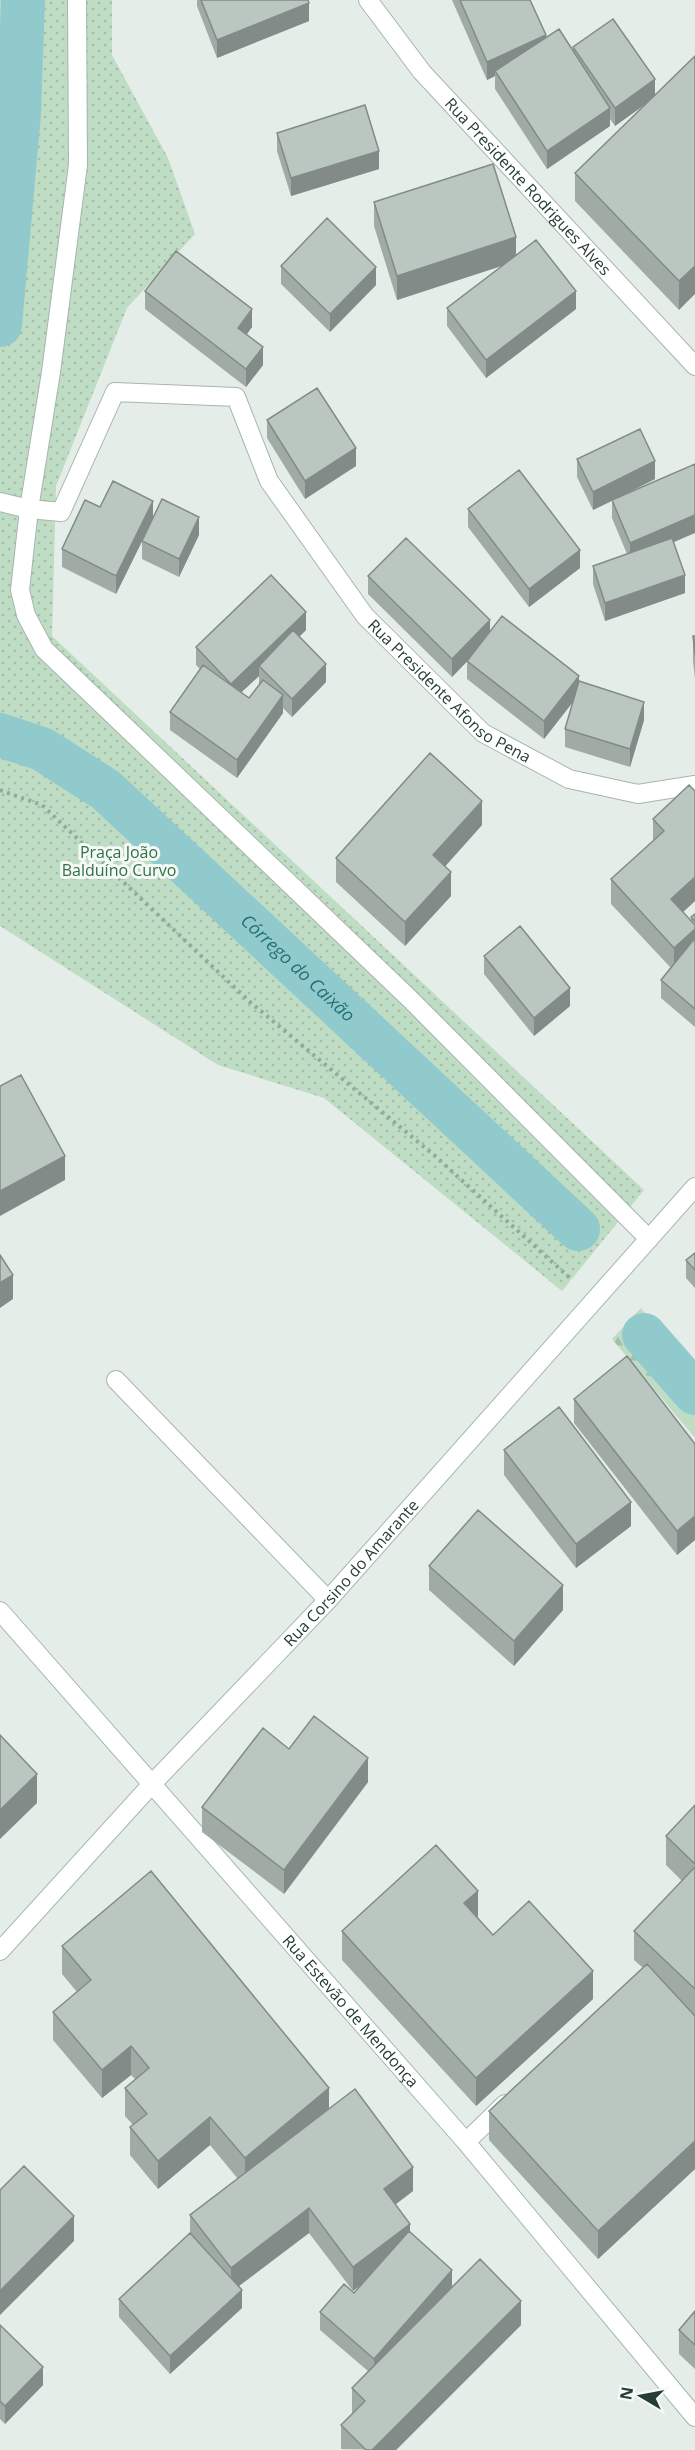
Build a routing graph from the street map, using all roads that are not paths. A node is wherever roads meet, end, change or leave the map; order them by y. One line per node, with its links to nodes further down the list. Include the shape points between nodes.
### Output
1 (76, 0): 5 (street, via 78,165)
2 (368, 0): 3 (street, Rua Presidente Rodrigues Alves, via 422,72)
3 (695, 366)
4 (1, 502): 5 (street)
5 (29, 509): 6 (street, Rua Presidente Afonso Pena, via 61,512 115,392 236,398 269,481 365,616 483,733 569,779 638,794); 8 (street, via 20,590 26,615 44,649 410,999)
6 (695, 785)
7 (695, 1187): 8 (street, Rua Corsino do Amarante)
8 (649, 1239): 10 (street, Rua Corsino do Amarante)
9 (116, 1380): 10 (street)
10 (328, 1600): 12 (street, Rua Corsino do Amarante)
11 (0, 1611): 12 (street, Rua Estevão de Mendonça)
12 (152, 1784): 13 (street, Rua Corsino do Amarante); 15 (street, Rua Estevão de Mendonça)
13 (0, 1951)
14 (516, 2092): 15 (street)
15 (466, 2142): 16 (street, Rua Estevão de Mendonça)
16 (695, 2417)

